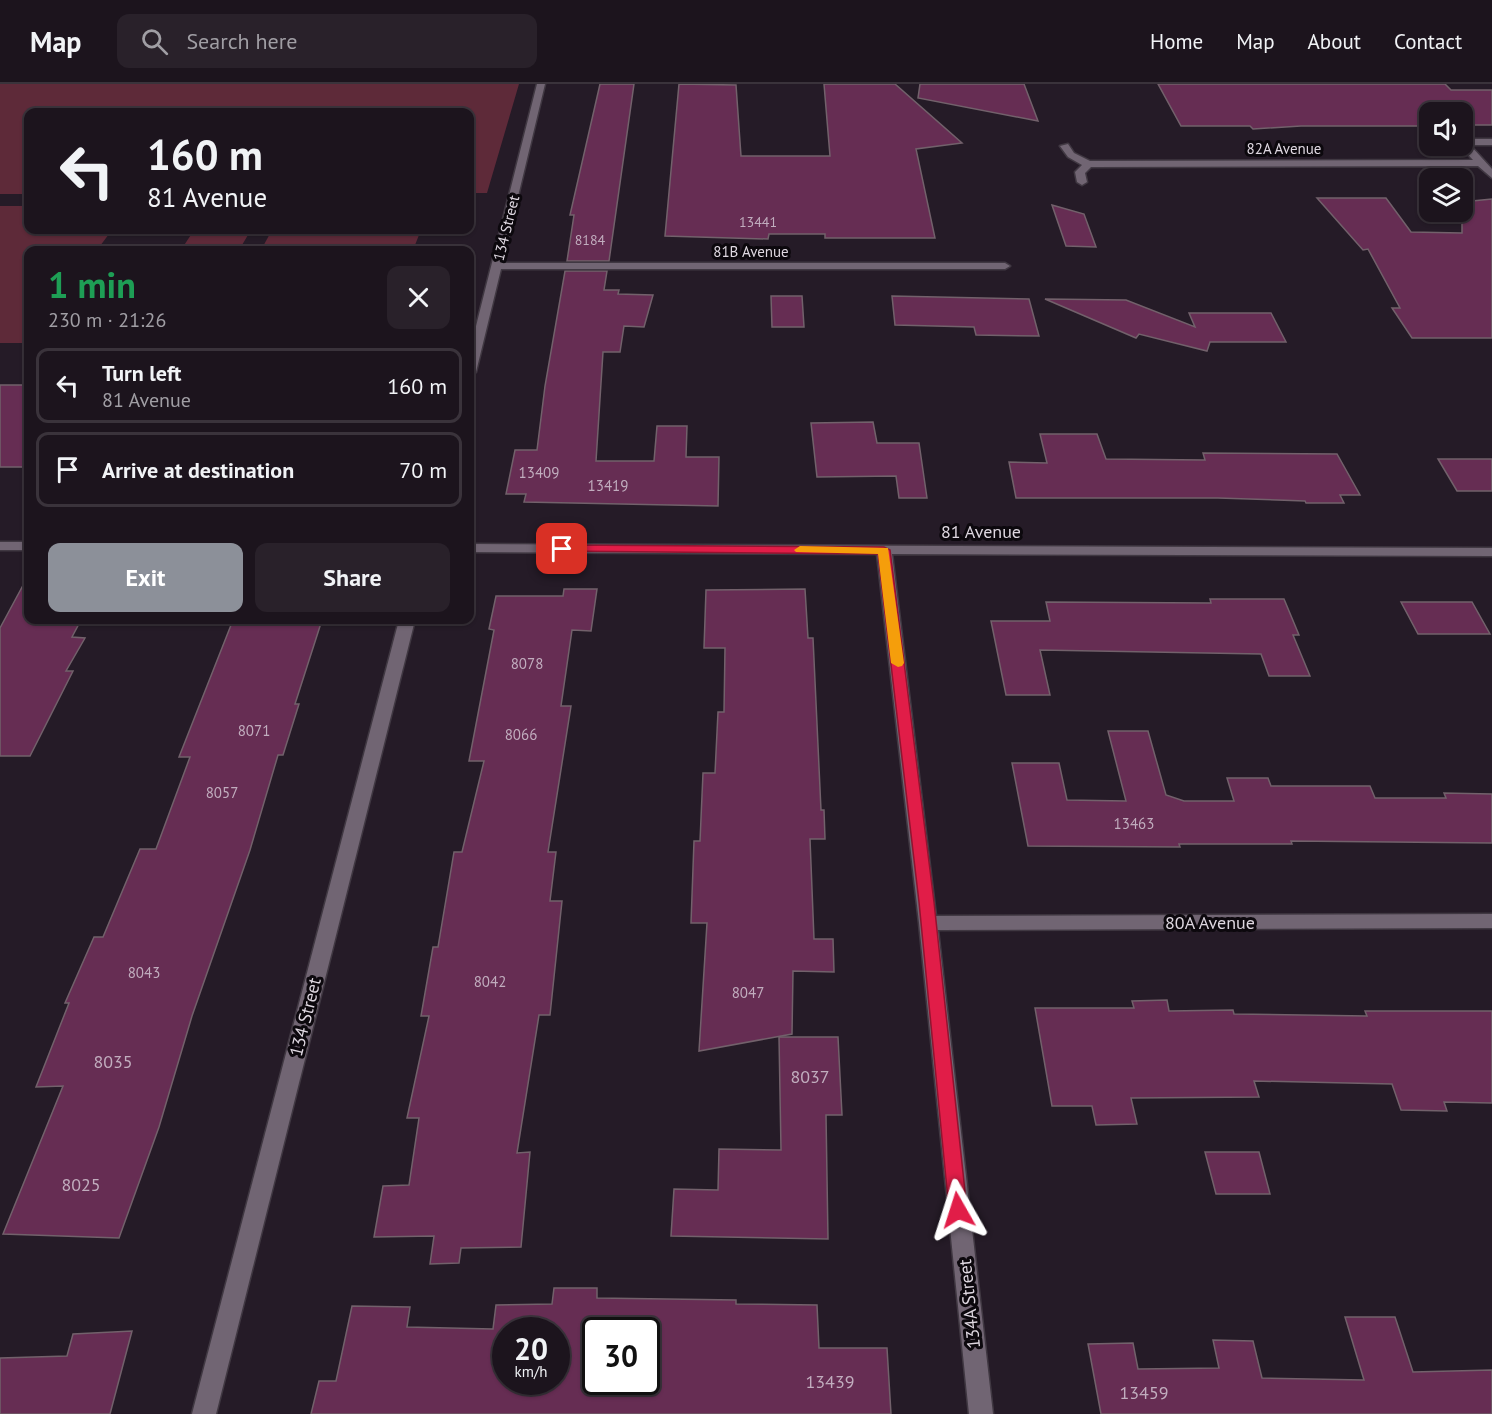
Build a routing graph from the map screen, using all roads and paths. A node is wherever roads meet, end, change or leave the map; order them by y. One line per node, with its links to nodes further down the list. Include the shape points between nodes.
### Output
1 (541, 84): 8 (street, 134 Street)
2 (1492, 142): 4 (street, via 1462,142)
3 (1065, 146): 5 (street, via 1071,155)
4 (1481, 162): 5 (street, 82A Avenue); 6 (street)
5 (1088, 164): 7 (street, via 1080,172)
6 (1492, 175)
7 (1082, 182)
8 (496, 266): 9 (street, 81B Avenue); 10 (street, 134 Street)
9 (1005, 266)
10 (474, 356)
11 (0, 546): 12 (street)
12 (24, 546)
13 (474, 548): 14 (street, 81 Avenue)
14 (884, 550): 15 (street, 81 Avenue); 18 (street, 134A Street)
15 (1492, 552)
16 (406, 624): 19 (street, 134 Street)
17 (1492, 921): 18 (street, 80A Avenue)
18 (928, 923): 20 (street, 134A Street)
19 (204, 1414)
20 (981, 1414)

